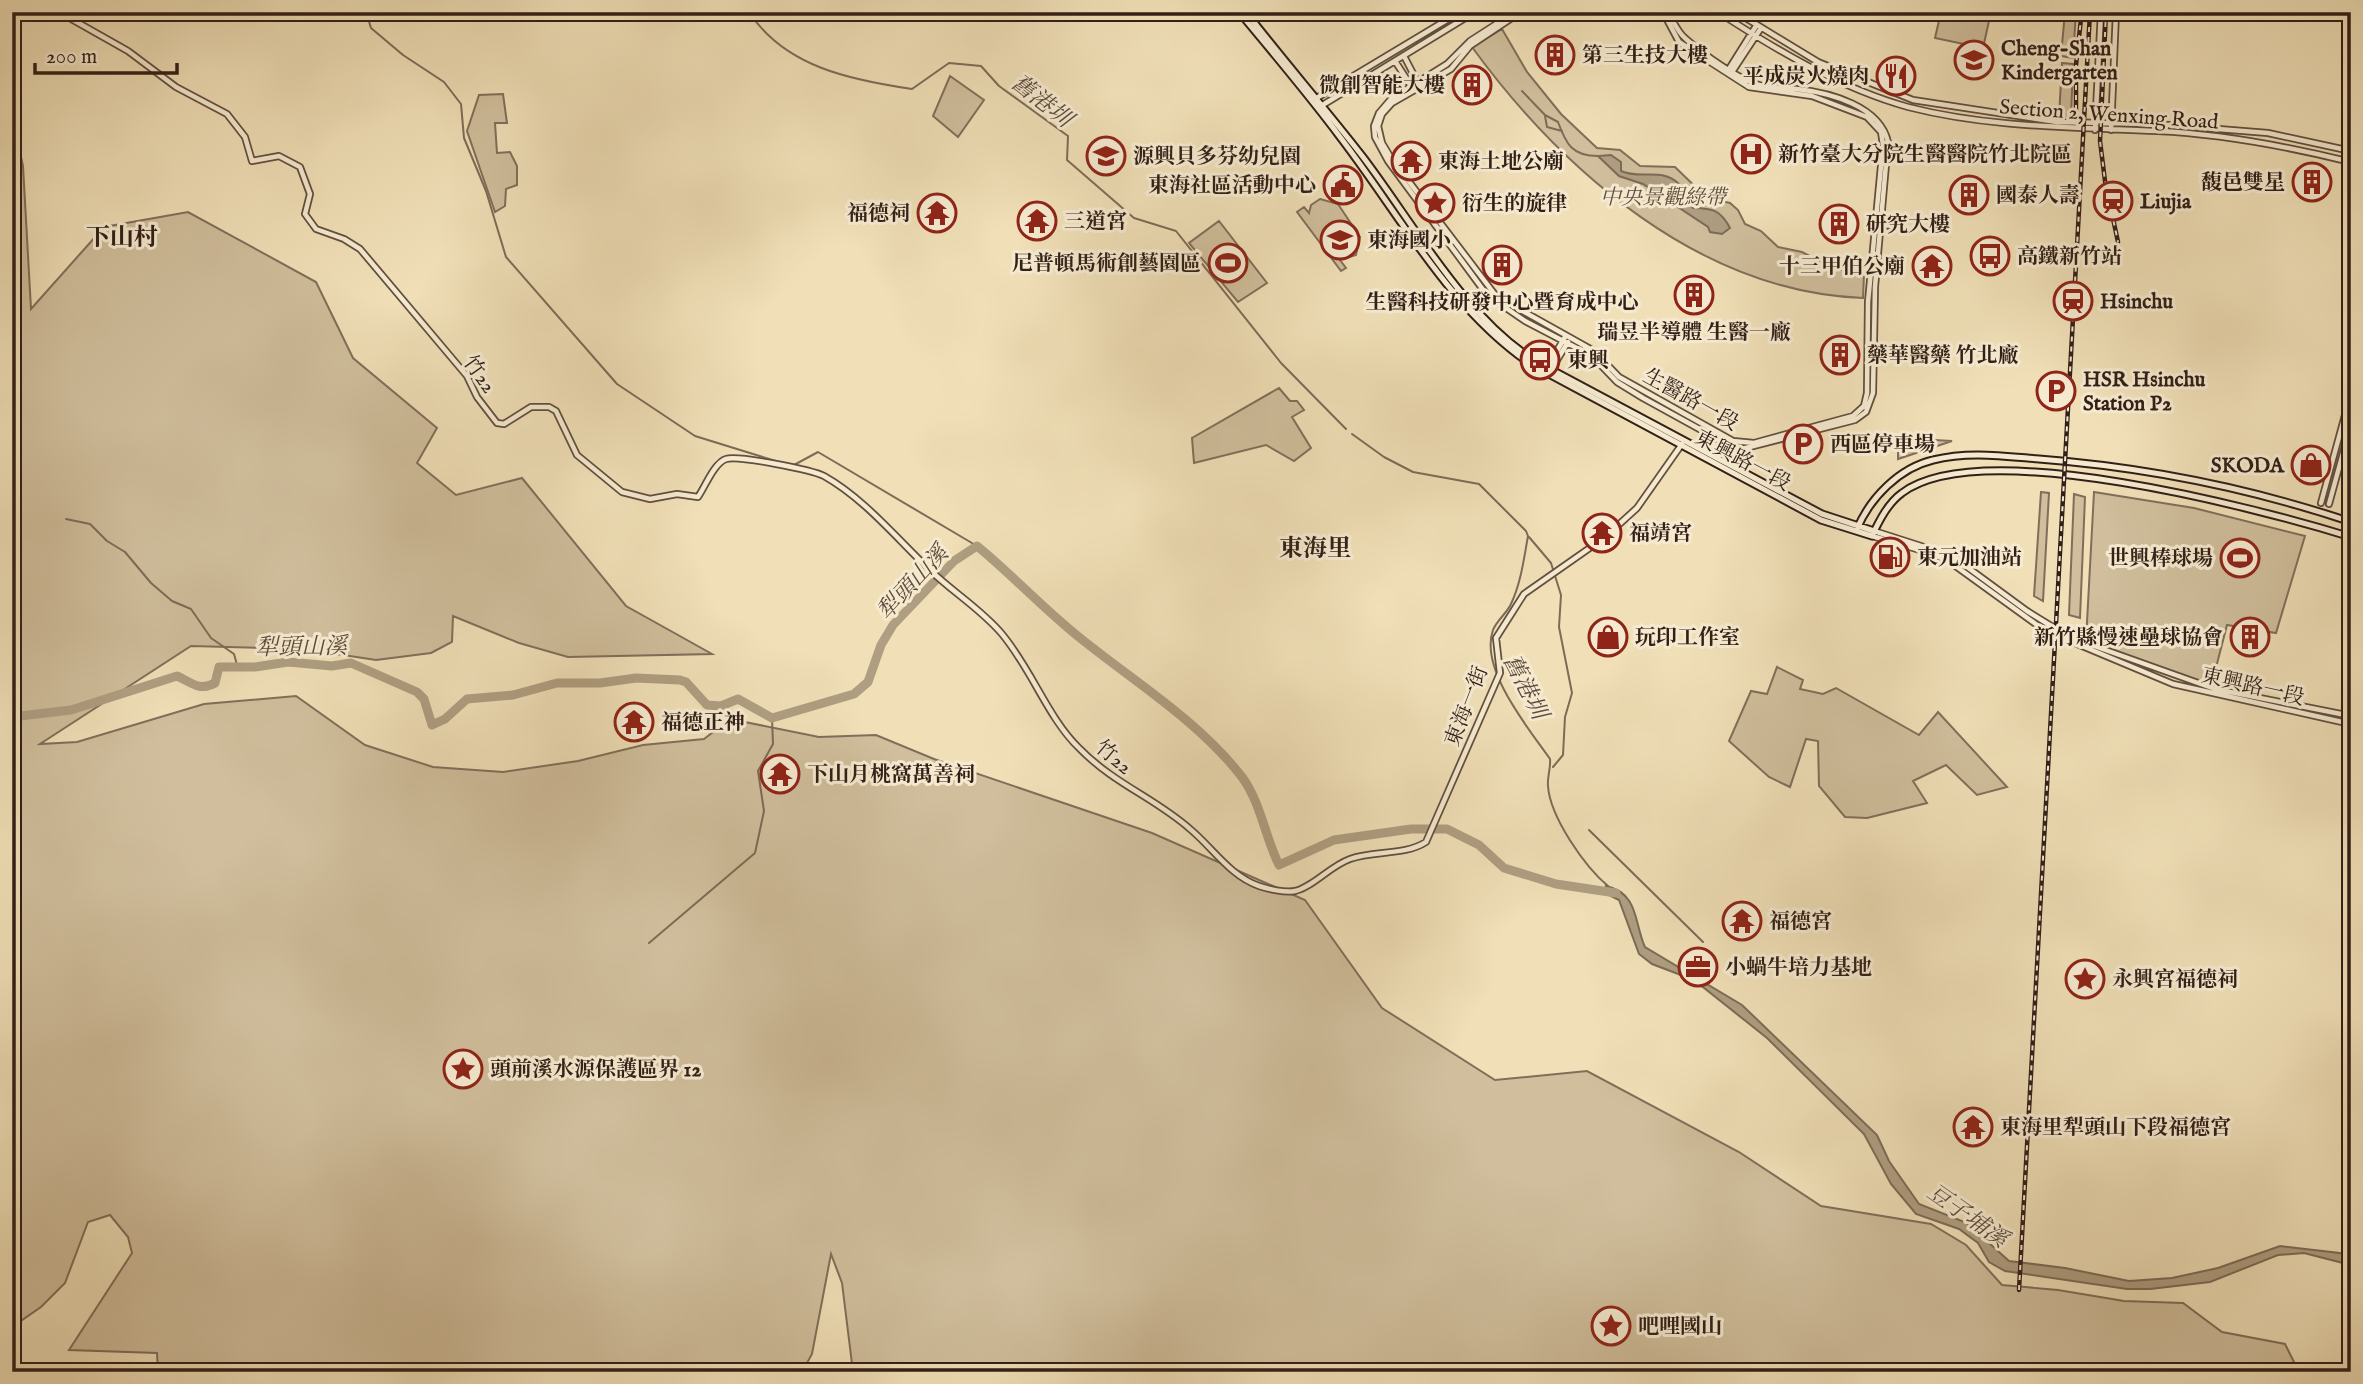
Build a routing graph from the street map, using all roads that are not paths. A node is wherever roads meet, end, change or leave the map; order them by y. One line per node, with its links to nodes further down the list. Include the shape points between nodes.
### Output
1 (59, 12): 47 (street, 竹22 / 竹22, via 128,51 176,88 227,114 240,129 252,161 279,156 300,167 310,194 305,214 314,226 360,249 467,376 497,423 531,407 549,407 556,411 582,460 622,492 650,499 677,494 698,497 718,465 728,458 811,471 856,500 1000,632 1066,734 1104,772 1190,828 1244,878 1258,886 1294,891 1352,858 1412,849)
2 (1239, 12): 14 (main road)
3 (1246, 12): 14 (main road)
4 (1460, 12): 21 (street)
5 (1475, 12): 17 (street)
6 (1515, 12): 20 (street, via 1470,41)
7 (1521, 12): 20 (street, via 1470,46 1451,69)
8 (1663, 12): 19 (street, via 1679,42)
9 (1668, 12): 19 (street, via 1684,38)
10 (1718, 12): 16 (street, Section 2, Wenxing Road)
11 (1735, 12): 15 (street, Section 2, Wenxing Road)
12 (2101, 12): 23 (street)
13 (2116, 12): 24 (street)
14 (1254, 26): 21 (main road, 東興路一段)
15 (1758, 27): 16 (street); 23 (street, Section 2, Wenxing Road, via 1818,62 1913,100 2014,117)
16 (1753, 35): 19 (street); 25 (street, Section 2, Wenxing Road, via 1830,77 1909,107 1979,120)
17 (1404, 56): 18 (street); 20 (street)
18 (1395, 61): 20 (street); 22 (street)
19 (1729, 72): 29 (street, 生醫路一段, via 1759,91 1812,96 1875,123 1883,145)
20 (1416, 87): 31 (street, 生醫路一段, via 1382,114 1378,127 1382,143 1490,290 1522,313); 32 (street, via 1391,99 1379,113 1374,126 1379,148 1487,295 1525,321)
21 (1314, 100): 22 (main road, 東興路一段)
22 (1320, 107): 35 (main road, 東興路一段, via 1431,263 1474,315 1517,354)
23 (2096, 122): 24 (street, Section 2, Wenxing Road); 25 (street)
24 (2111, 122): 26 (street); 27 (street, Section 2, Wenxing Road, via 2268,133)
25 (2095, 130): 26 (street, Section 2, Wenxing Road)
26 (2111, 130): 28 (street, Section 2, Wenxing Road, via 2267,141)
27 (2351, 152)
28 (2351, 162)
29 (1877, 222): 30 (street); 33 (street, 生醫路一段)
30 (1898, 224)
31 (1569, 335): 32 (street); 33 (street, 生醫路一段, via 1594,351 1619,377 1742,444 1853,416 1864,406 1867,393); 34 (street)
32 (1562, 338): 34 (street); 35 (street)
33 (1870, 340): 34 (street, 生醫路一段, via 1873,393 1866,412 1840,426 1742,449 1617,382 1592,356)
34 (1568, 342): 35 (street)
35 (1549, 369): 38 (main road, 東興路一段)
36 (2351, 393): 39 (street)
37 (2351, 424): 40 (street)
38 (1683, 443): 42 (main road, 東興路一段); 47 (street, 東海一街 / 竹22, via 1637,508 1604,538 1524,594 1496,638 1498,676)
39 (2321, 503)
40 (2329, 504)
41 (2351, 522): 42 (main road, via 2205,482 2127,467 1968,454 1931,460 1892,480)
42 (1856, 530): 43 (main road, 東興路一段)
43 (1873, 534): 44 (main road, via 1902,493 1937,477 1980,469 2195,495); 45 (street, 東興路一段, via 1952,556 2069,637 2173,677); 46 (street, 東興路一段, via 1950,562 2044,630 2173,684)
44 (2351, 537)
45 (2351, 716)
46 (2351, 724)
47 (1426, 842)

